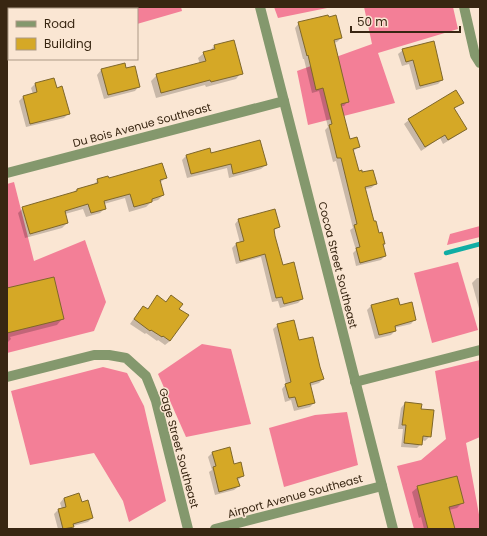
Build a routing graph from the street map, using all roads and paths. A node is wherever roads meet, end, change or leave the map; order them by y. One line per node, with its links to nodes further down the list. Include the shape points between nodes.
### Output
1 (260, 7): 4 (street, Cocoa Street Southeast)
2 (464, 7): 3 (street)
3 (480, 64)
4 (284, 101): 5 (street, Du Bois Avenue Southeast); 8 (street, Cocoa Street Southeast)
5 (7, 173)
6 (480, 350): 8 (street)
7 (7, 377): 10 (street, Gage Street Southeast, via 94,355 126,358 146,376 156,401)
8 (355, 382): 9 (street, Cocoa Street Southeast)
9 (382, 486): 11 (street, Airport Avenue Southeast); 12 (street, Cocoa Street Southeast)
10 (188, 529)
11 (215, 529)
12 (393, 529)

